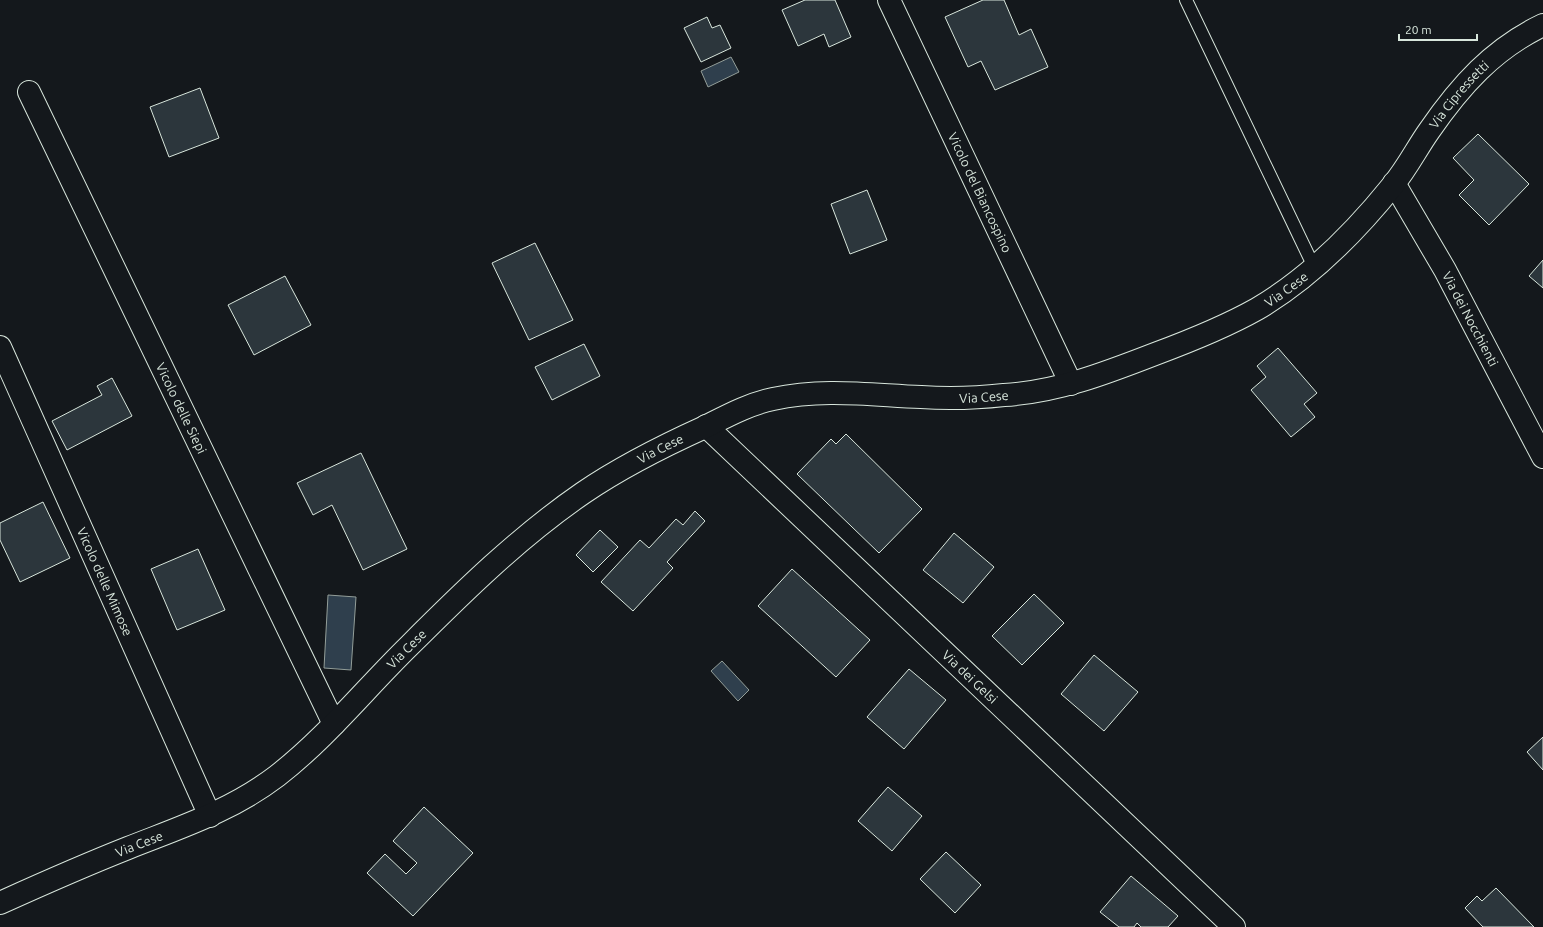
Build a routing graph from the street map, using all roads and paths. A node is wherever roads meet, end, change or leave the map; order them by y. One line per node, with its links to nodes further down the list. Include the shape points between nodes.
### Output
1 (890, 0): 8 (street, Vicolo del Biancospino)
2 (1186, 0): 6 (lane)
3 (1543, 25): 5 (street, Via Cipressetti, via 1507,46 1477,71 1430,129)
4 (30, 92): 11 (street, Vicolo delle Siepi)
5 (1394, 183): 6 (street, Via Cese, via 1347,236); 10 (street, Via dei Nocchienti, via 1445,270)
6 (1314, 267): 8 (street, Via Cese, via 1278,296 1230,322 1182,344)
7 (0, 346): 12 (street, Vicolo delle Mimose)
8 (1071, 384): 9 (street, Via Cese, via 1023,394 973,397 840,392 803,394 764,402)
9 (706, 426): 11 (street, Via Cese, via 622,469 544,523 473,584); 14 (street, Via dei Gelsi)
10 (1543, 457)
11 (334, 724): 12 (street, Via Cese, via 278,775)
12 (210, 816): 13 (street, Via Cese)
13 (0, 903)
14 (1234, 927)

